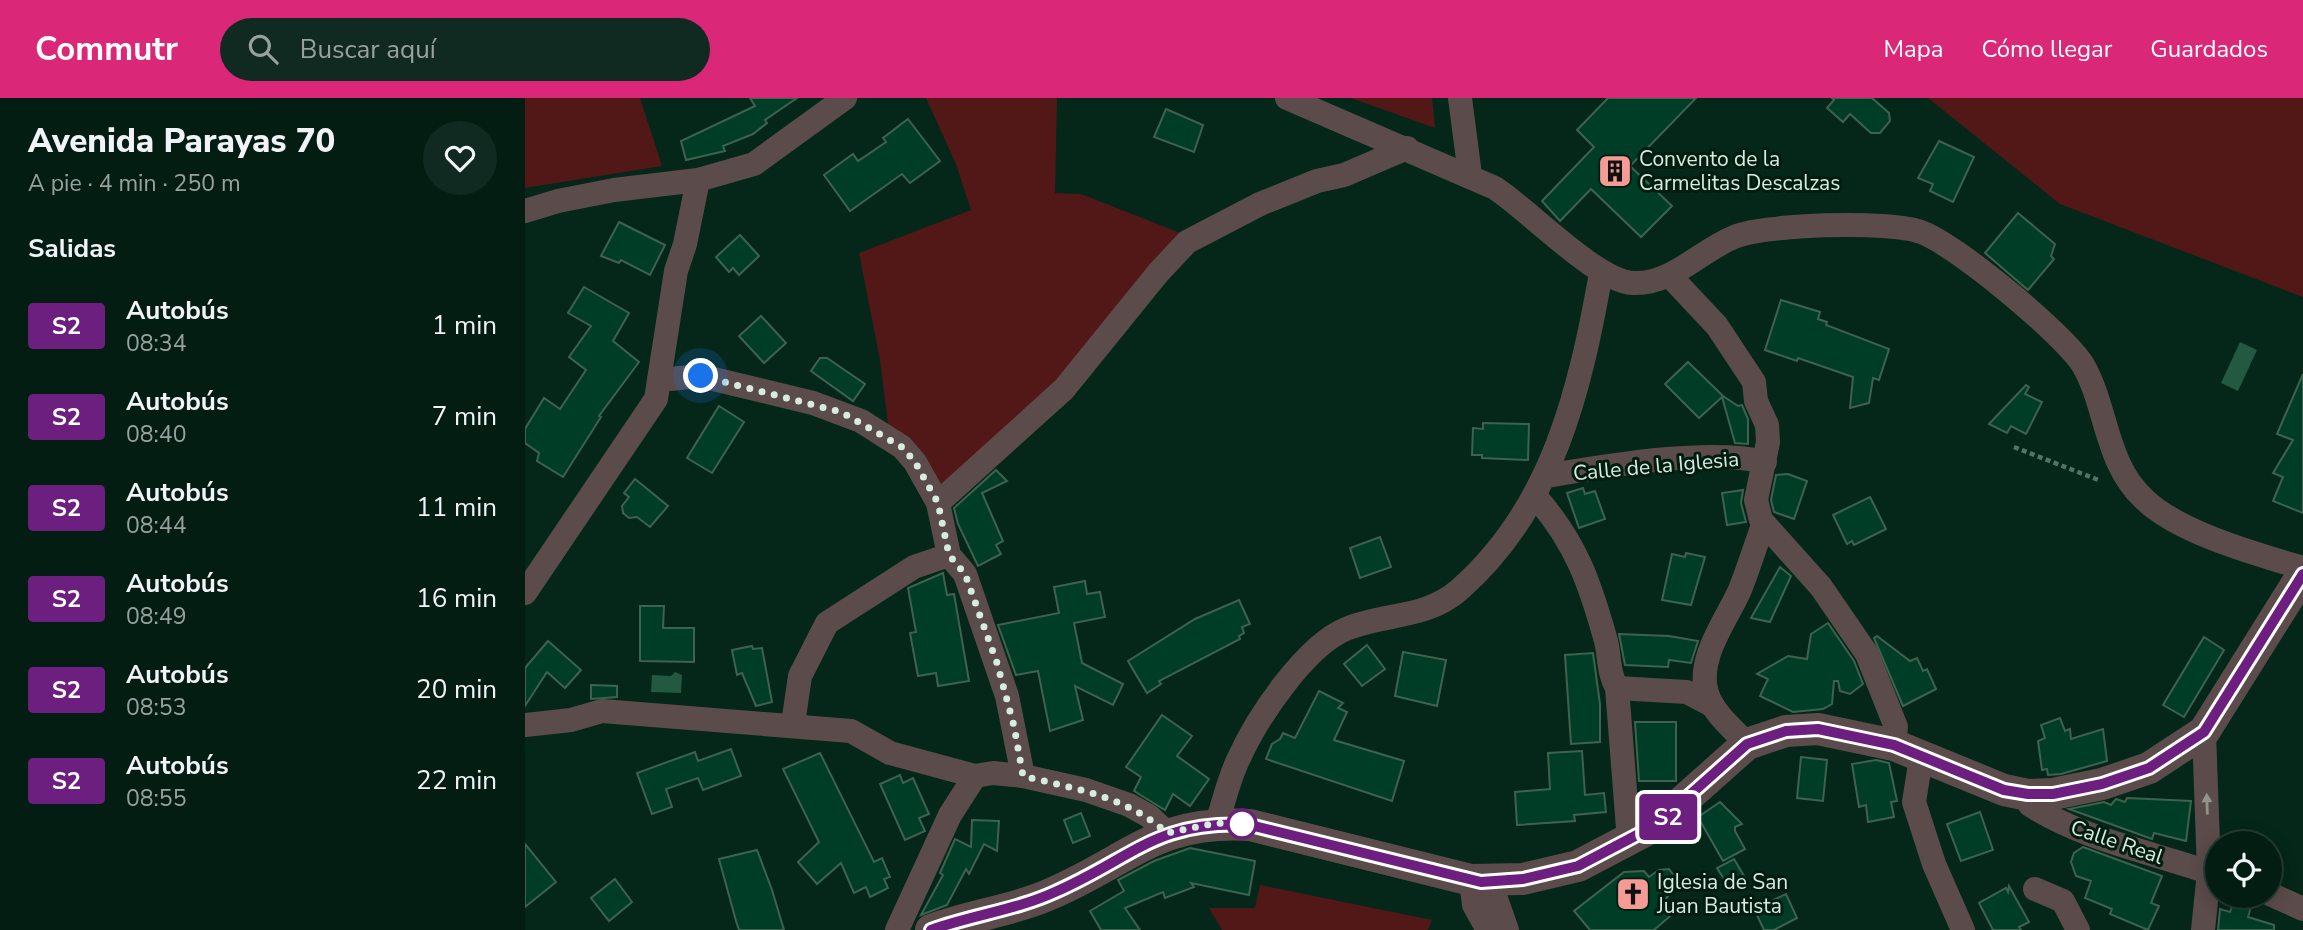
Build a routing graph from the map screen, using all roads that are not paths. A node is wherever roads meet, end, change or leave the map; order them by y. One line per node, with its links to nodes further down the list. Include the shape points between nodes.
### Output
1 (845, 98): 6 (street, via 754,164)
2 (1287, 98): 4 (street)
3 (1460, 98): 5 (street)
4 (1407, 148): 5 (street); 13 (street, via 1260,204 1187,242 1064,389)
5 (1470, 175): 8 (street, via 1522,206)
6 (698, 180): 7 (street, via 614,190); 10 (street, via 676,271)
7 (525, 211)
8 (1601, 273): 9 (street, via 1633,283); 12 (street, via 1561,442)
9 (1670, 276): 11 (street, Calle de la Iglesia, via 1717,326 1754,382 1756,401 1767,425); 16 (street, via 1714,247 1758,230 1867,225 1920,231 1945,244 2006,291 2069,347 2083,366 2113,452 2146,501 2189,527)
10 (659, 380): 13 (street, via 701,376 841,412 902,447); 18 (street, via 656,399)
11 (1765, 462): 12 (street, Calle de la Iglesia, via 1746,457 1675,460); 14 (street, Calle de la Iglesia, via 1756,500)
12 (1541, 486): 19 (street, via 1588,581 1607,644 1608,672); 29 (street, via 1510,536 1458,591 1409,615 1343,630 1296,668 1240,757)
13 (938, 503): 15 (street)
14 (1763, 525): 20 (street, Calle de la Iglesia, via 1708,658 1706,690); 25 (street, via 1821,586 1867,654)
15 (949, 555): 21 (street, via 914,567 827,623 800,676); 27 (street, via 965,574 997,663)
16 (2303, 568)
17 (2303, 574): 23 (street)
18 (525, 593)
19 (1617, 688): 20 (street, via 1687,692); 32 (street)
20 (1712, 705): 24 (street)
21 (793, 724): 22 (street, via 603,711); 26 (street, via 851,731 890,753)
22 (525, 725)
23 (2204, 732): 28 (street, via 2149,768 2102,784); 30 (street, one-way to 23)
24 (1747, 744): 25 (street, via 1786,731 1818,729); 32 (street, via 1668,817)
25 (1907, 751): 28 (street, via 2004,790); 41 (street, via 1914,802)
26 (975, 776): 27 (street); 42 (street, via 950,816)
27 (1023, 776): 31 (street, via 1129,805)
28 (2028, 794): 33 (street, Calle Real, via 2031,805 2050,818)
29 (1217, 823): 31 (street); 35 (street, via 1250,825)
30 (2210, 831)
31 (1167, 833): 43 (street, via 1055,893)
32 (1629, 841): 34 (street, via 1578,866)
33 (2205, 871)
34 (1534, 876): 35 (street); 40 (street, via 1509,902)
35 (1476, 881): 40 (street, via 1495,896)
36 (2035, 889): 44 (street, via 2063,901)
37 (2282, 899): 39 (street)
38 (2207, 908): 45 (street)
39 (2303, 909)
40 (1500, 926)
41 (1962, 928)
42 (897, 930)
43 (931, 930)
44 (2078, 930)
45 (2203, 930)

